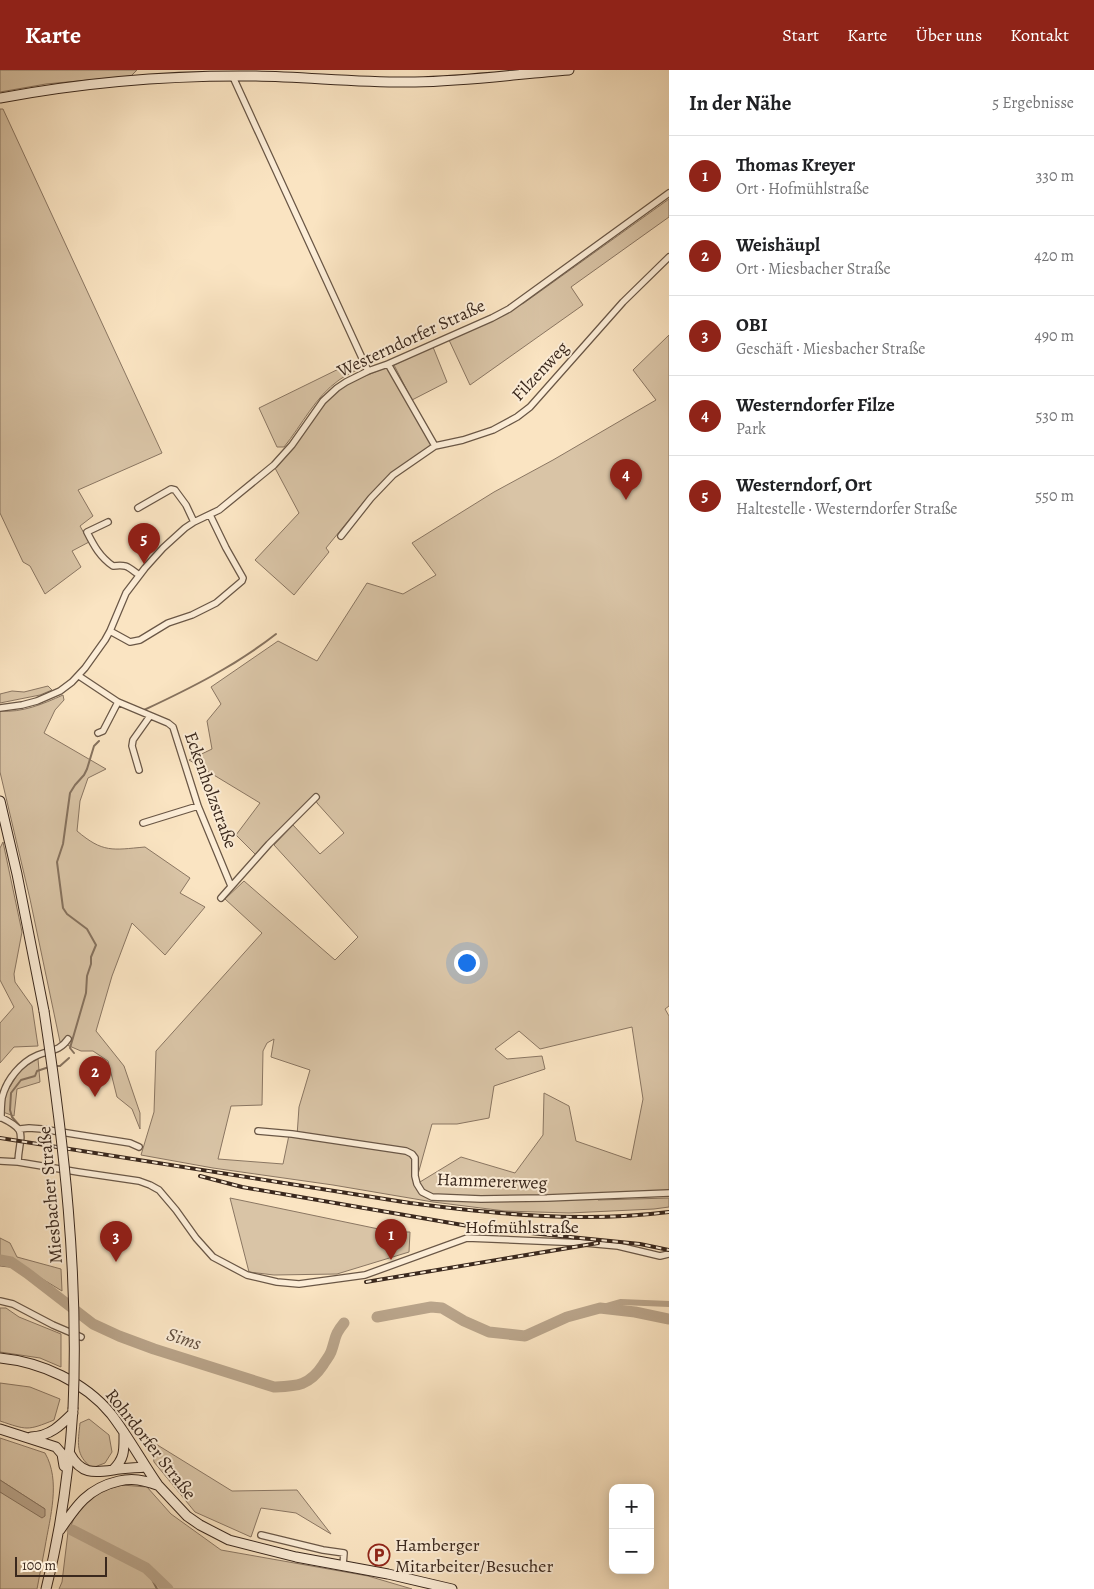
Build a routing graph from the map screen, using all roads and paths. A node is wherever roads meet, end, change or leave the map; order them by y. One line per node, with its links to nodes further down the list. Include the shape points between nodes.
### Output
1 (570, 70): 2 (main road, via 415,82)
2 (289, 74): 3 (main road)
3 (232, 77): 4 (main road, via 86,84); 8 (street)
4 (0, 98)
5 (669, 193): 7 (street, Westerndorfer Straße, via 509,309)
6 (669, 257): 9 (street, Filzenweg, via 623,302 530,407 493,430)
7 (388, 364): 8 (street, Westerndorfer Straße); 9 (street)
8 (368, 371): 11 (street, Westerndorfer Straße, via 330,394 274,465)
9 (436, 446): 14 (street, via 393,475 370,498)
10 (138, 508): 13 (street, via 175,490)
11 (210, 515): 13 (street, Westerndorfer Straße); 16 (street, via 242,581 216,603 168,623 140,640 130,642)
12 (108, 522): 15 (street, via 87,532 95,548 112,566 126,565)
13 (194, 522): 15 (street, Westerndorfer Straße)
14 (341, 536)
15 (139, 575): 16 (street, Westerndorfer Straße, via 126,593)
16 (110, 631): 17 (street, Westerndorfer Straße)
17 (79, 676): 18 (street, Eckenholzstraße); 19 (street, Westerndorfer Straße, via 46,698)
18 (118, 702): 20 (street, Eckenholzstraße); 21 (street, via 103,730)
19 (0, 708)
20 (150, 716): 22 (street, via 133,740); 25 (street, Eckenholzstraße, via 173,727)
21 (98, 733)
22 (139, 770)
23 (316, 797): 27 (street)
24 (0, 801): 41 (main road, Miesbacher Straße, bridge, via 44,1011 62,1139 75,1317)
25 (198, 806): 26 (street); 27 (street, Eckenholzstraße)
26 (143, 822)
27 (231, 886): 28 (street)
28 (221, 898)
29 (68, 1039): 30 (street, via 60,1048 37,1055 14,1073 2,1098)
30 (0, 1118): 31 (street)
31 (20, 1129): 33 (street, via 42,1128); 35 (street)
32 (258, 1131): 36 (street, Hammererweg, via 406,1151 415,1158 417,1184 422,1192 432,1197 481,1199)
33 (139, 1147)
34 (0, 1161): 35 (street, Hofmühlstraße)
35 (18, 1162): 37 (street, Hofmühlstraße, via 150,1185 176,1210 213,1257 247,1275 268,1281 299,1284 365,1275 467,1238 585,1242 660,1256)
36 (669, 1194)
37 (669, 1254)
38 (0, 1302): 39 (street, via 13,1304)
39 (81, 1337)
40 (0, 1358): 43 (main road, Rohrdorfer Straße, via 37,1366 73,1382 103,1405)
41 (73, 1411): 44 (main road, via 55,1430 45,1435); 45 (main road, Miesbacher Straße)
42 (0, 1429): 44 (main road)
43 (124, 1434): 46 (main road, Rohrdorfer Straße); 47 (main road, via 123,1455)
44 (26, 1437): 50 (main road, via 56,1447 62,1454)
45 (70, 1454): 47 (main road, via 84,1470); 50 (main road, Miesbacher Straße)
46 (146, 1468): 47 (main road); 48 (main road); 49 (main road, Rohrdorfer Straße)
47 (113, 1470)
48 (133, 1479): 49 (main road); 51 (main road, via 107,1484 90,1492)
49 (158, 1485): 53 (main road, Rohrdorfer Straße, via 187,1516 229,1540)
50 (64, 1501): 51 (main road, Miesbacher Straße)
51 (58, 1533): 54 (main road, Miesbacher Straße)
52 (261, 1535): 53 (street, via 344,1553)
53 (343, 1565): 55 (main road, Rohrdorfer Straße)
54 (46, 1589)
55 (452, 1589)

